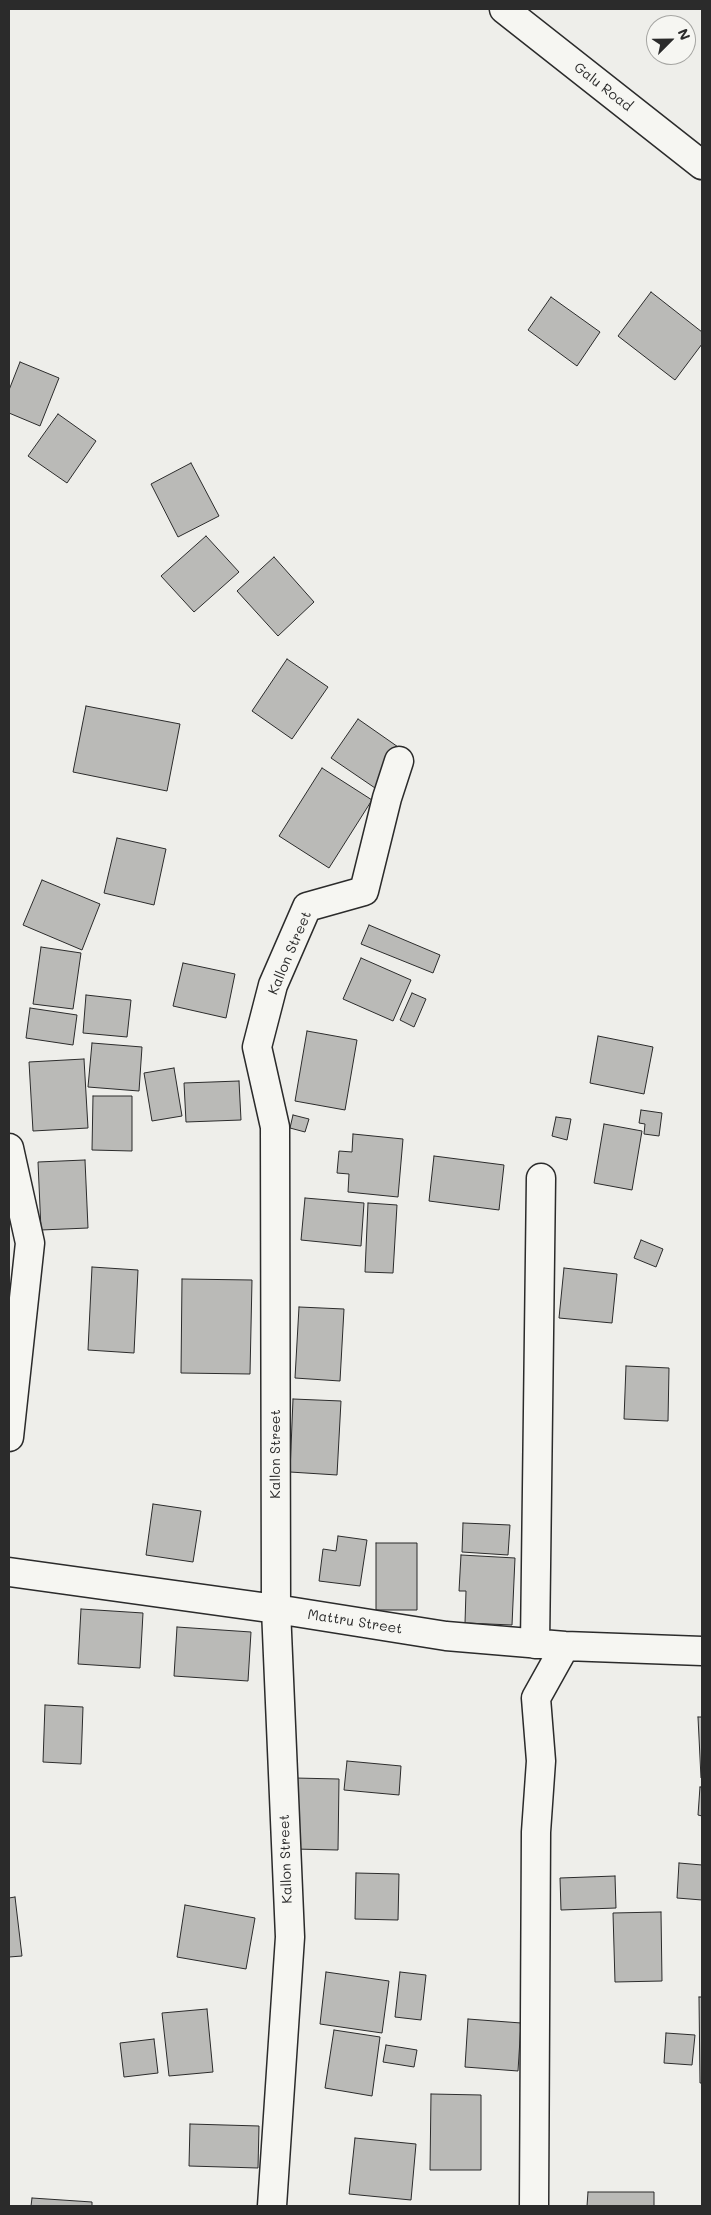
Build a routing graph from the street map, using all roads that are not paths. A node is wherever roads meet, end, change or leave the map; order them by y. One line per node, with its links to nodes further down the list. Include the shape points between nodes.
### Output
1 (504, 9): 2 (street, Galu Road)
2 (702, 165)
3 (399, 761): 8 (street, Kallon Street, via 364,891 307,907 273,985 257,1047 275,1127)
4 (9, 1148): 6 (street, via 30,1243)
5 (541, 1178): 9 (street)
6 (9, 1437)
7 (9, 1572): 8 (street, Mattru Street)
8 (276, 1609): 9 (street, Mattru Street, via 446,1636); 12 (street, Kallon Street, via 290,1937)
9 (535, 1644): 10 (street, Mattru Street)
10 (565, 1646): 11 (street, Mattru Street); 13 (street, via 536,1698 541,1761 536,1832)
11 (702, 1651)
12 (272, 2206)
13 (534, 2206)

